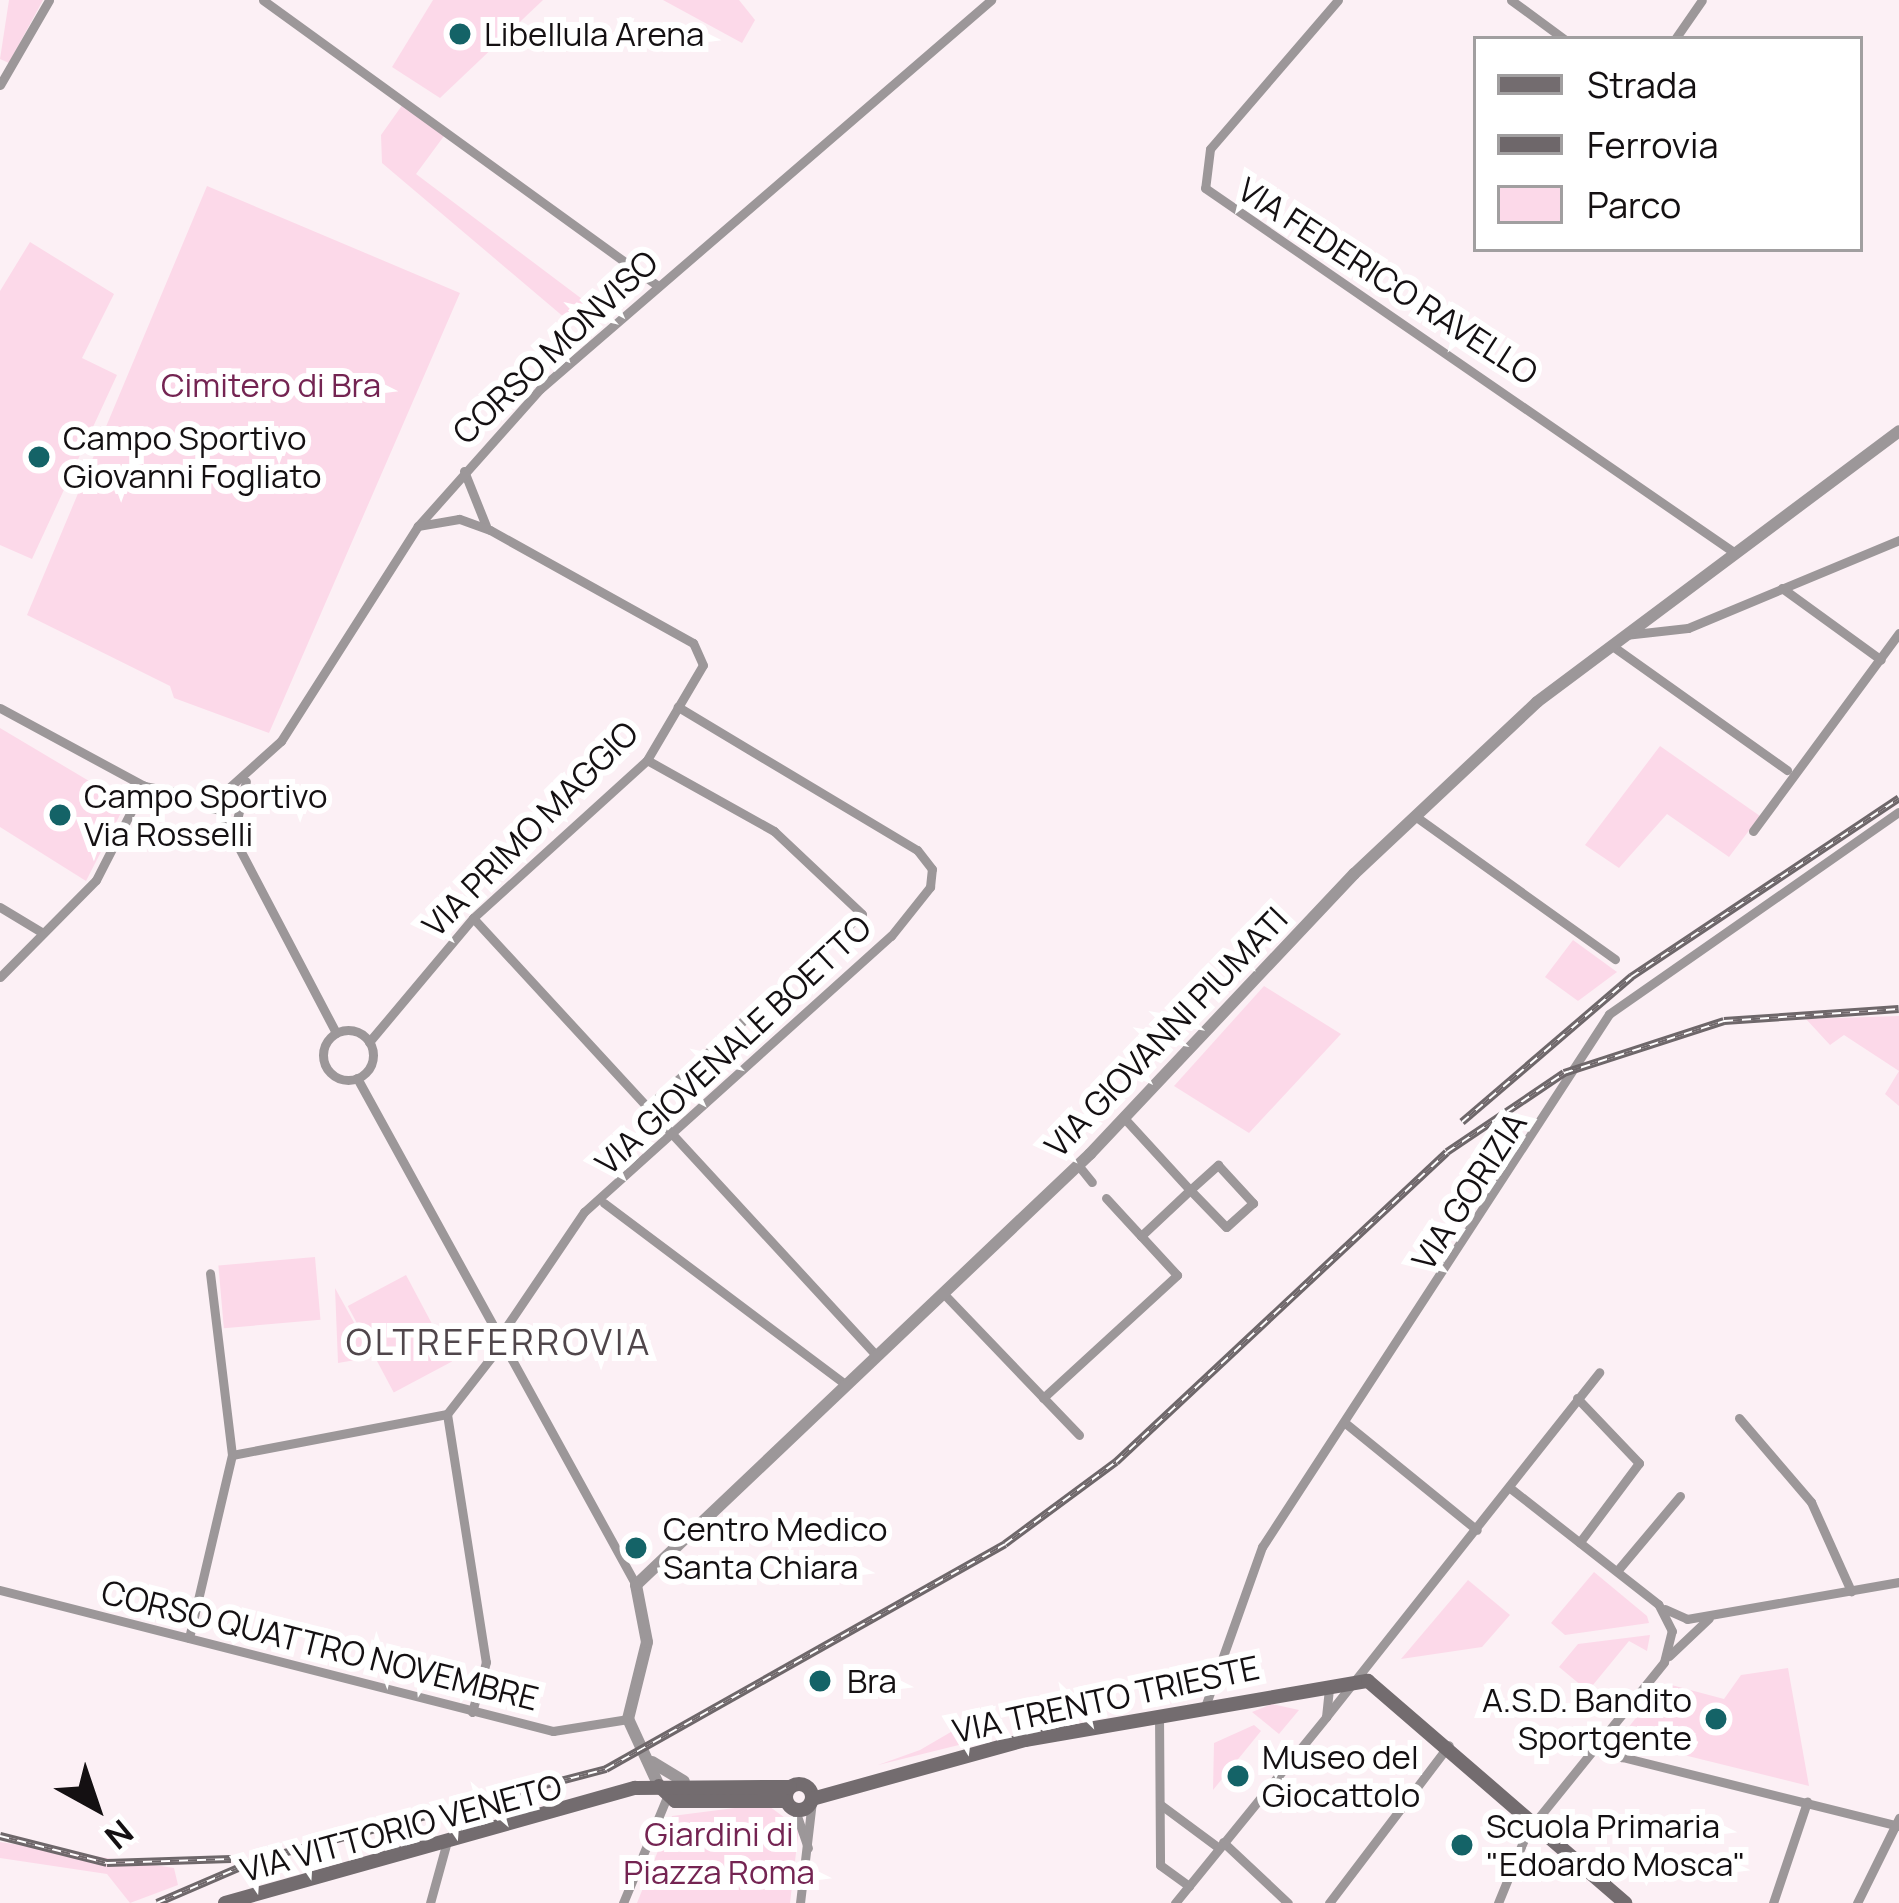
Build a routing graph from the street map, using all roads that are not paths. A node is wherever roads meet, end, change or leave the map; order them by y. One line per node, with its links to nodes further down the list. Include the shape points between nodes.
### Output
1 (49, 0): 9 (street)
2 (263, 0): 11 (street)
3 (991, 0): 11 (street, CORSO MONVISO)
4 (1511, 0): 7 (street)
5 (1702, 0): 8 (street)
6 (1335, 1): 20 (street, VIA FEDERICO RAVELLO, via 1210,148 1205,188)
7 (1560, 36)
8 (1677, 36)
9 (5, 68): 10 (street)
10 (0, 85)
11 (658, 286): 13 (street, CORSO MONVISO)
12 (1899, 431): 20 (street, VIA GIOVANNI PIUMATI)
13 (464, 470): 14 (street, CORSO MONVISO); 15 (street)
14 (442, 495): 15 (street, VIA PRIMO MAGGIO); 16 (street); 17 (street, CORSO MONVISO)
15 (469, 505): 18 (street, VIA PRIMO MAGGIO)
16 (458, 519): 17 (street, VIA PRIMO MAGGIO); 18 (street, VIA PRIMO MAGGIO)
17 (418, 526): 32 (street, CORSO MONVISO)
18 (490, 530): 28 (street, VIA PRIMO MAGGIO, via 693,644 703,665)
19 (1899, 540): 21 (street)
20 (1735, 553): 22 (street, VIA GIOVANNI PIUMATI)
21 (1782, 588): 23 (street); 27 (street)
22 (1651, 615): 23 (street); 25 (street, VIA GIOVANNI PIUMATI)
23 (1682, 629): 25 (street)
24 (1899, 633): 27 (street)
25 (1624, 635): 26 (street, VIA GIOVANNI PIUMATI)
26 (1611, 645): 31 (street); 39 (street, VIA GIOVANNI PIUMATI)
27 (1881, 660): 40 (street)
28 (679, 707): 30 (street, VIA PRIMO MAGGIO); 36 (street, VIA PRIMO MAGGIO)
29 (0, 708): 33 (street)
30 (647, 760): 43 (street, VIA PRIMO MAGGIO); 50 (street, via 774,831 862,914)
31 (1787, 770)
32 (253, 772): 34 (street, CORSO MONVISO); 41 (street)
33 (144, 786): 35 (street); 44 (street, via 108,862)
34 (223, 794): 35 (street); 37 (street)
35 (205, 798): 37 (street)
36 (850, 805): 52 (street, VIA GIOVENALE BOETTO, via 925,858 930,887 891,936)
37 (218, 808): 41 (street)
38 (1899, 812): 69 (street, VIA GORIZIA, via 1609,1014)
39 (1415, 816): 45 (street); 51 (street, VIA GIOVANNI PIUMATI)
40 (1753, 831)
41 (234, 838): 47 (street)
42 (0, 907): 44 (street)
43 (473, 918): 48 (street, VIA PRIMO MAGGIO); 50 (street)
44 (44, 933): 46 (street)
45 (1615, 959)
46 (0, 977)
47 (336, 1034): 48 (street); 49 (street, via 327,1067)
48 (369, 1042): 49 (street, via 371,1065)
49 (357, 1078): 61 (street)
50 (644, 1110): 52 (street)
51 (1125, 1119): 53 (street, VIA GIOVANNI PIUMATI); 55 (street)
52 (669, 1136): 57 (street, VIA GIOVENALE BOETTO); 62 (street)
53 (1078, 1166): 54 (street); 60 (street, VIA GIOVANNI PIUMATI)
54 (1092, 1182)
55 (1190, 1190): 55 (street, via 1226,1227 1253,1203 1218,1165); 58 (street)
56 (1106, 1198): 58 (street)
57 (604, 1203): 61 (street, VIA GIOVENALE BOETTO, via 584,1212); 64 (street, via 609,1217)
58 (1141, 1236): 65 (street, via 1177,1276)
59 (210, 1273): 71 (street)
60 (942, 1292): 62 (street, VIA GIOVANNI PIUMATI); 65 (street)
61 (501, 1339): 67 (street, VIA GIOVENALE BOETTO); 78 (street)
62 (876, 1354): 64 (street, VIA GIOVANNI PIUMATI)
63 (1599, 1372): 66 (street)
64 (845, 1384): 78 (street, VIA GIOVANNI PIUMATI)
65 (1043, 1398): 70 (street)
66 (1577, 1399): 72 (street); 75 (street, via 1639,1463)
67 (447, 1414): 71 (street); 88 (street, via 486,1662)
68 (1739, 1418): 80 (street, via 1811,1502)
69 (1344, 1422): 74 (street); 87 (street, VIA GORIZIA, via 1251,1568)
70 (1079, 1435)
71 (232, 1455): 83 (street)
72 (1509, 1486): 74 (street); 75 (street)
73 (1680, 1496): 76 (street)
74 (1477, 1530): 85 (street)
75 (1580, 1542): 76 (street)
76 (1617, 1571): 81 (street)
77 (1899, 1582): 80 (street)
78 (636, 1585): 91 (street, via 647,1642)
79 (0, 1590): 83 (street, CORSO QUATTRO NOVEMBRE)
80 (1851, 1592): 82 (street)
81 (1658, 1604): 82 (street, via 1679,1619); 84 (street, via 1672,1631)
82 (1714, 1615): 84 (street)
83 (189, 1638): 88 (street, CORSO QUATTRO NOVEMBRE)
84 (1664, 1662): 92 (street)
85 (1358, 1680): 86 (main road, VIA TRENTO TRIESTE); 90 (street); 93 (main road)
86 (1328, 1684): 87 (main road, VIA TRENTO TRIESTE); 90 (street)
87 (1206, 1704): 89 (main road, VIA TRENTO TRIESTE)
88 (472, 1712): 91 (street, CORSO QUATTRO NOVEMBRE, via 565,1732)
89 (1160, 1713): 97 (main road, VIA TRENTO TRIESTE); 100 (street)
90 (1326, 1717): 104 (street)
91 (628, 1719): 94 (street)
92 (1600, 1742): 99 (street); 101 (street)
93 (1449, 1745): 101 (main road); 113 (street)
94 (647, 1757): 95 (street); 96 (street)
95 (684, 1781): 96 (main road); 98 (main road)
96 (663, 1792): 98 (main road); 103 (main road, VIA VITTORIO VENETO); 109 (street)
97 (810, 1795): 98 (main road, VIA TRENTO TRIESTE); 98 (main road); 105 (street)
98 (790, 1800): 105 (street)
99 (1807, 1802): 102 (street); 116 (street)
100 (1161, 1805): 104 (street); 106 (street, via 1160,1865)
101 (1536, 1821): 114 (street); 115 (main road)
102 (1897, 1823): 117 (street)
103 (446, 1844): 107 (main road, VIA VITTORIO VENETO); 108 (street)
104 (1221, 1845): 106 (street); 112 (street)
105 (809, 1854): 110 (street)
106 (1189, 1886): 111 (street)
107 (226, 1903)
108 (430, 1903)
109 (623, 1903)
110 (800, 1903)
111 (1175, 1903)
112 (1288, 1903)
113 (1328, 1903)
114 (1498, 1903)
115 (1625, 1903)
116 (1773, 1903)
117 (1857, 1903)

